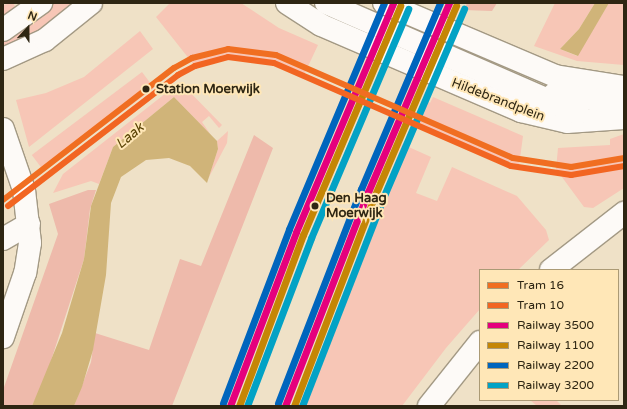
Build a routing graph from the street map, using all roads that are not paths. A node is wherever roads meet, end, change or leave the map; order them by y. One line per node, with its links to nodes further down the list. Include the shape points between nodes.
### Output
1 (41, 3): 6 (main road)
2 (91, 3): 7 (main road, via 45,40)
3 (287, 3): 11 (main road, Hildebrandplein, via 321,25 521,111 567,122)
4 (329, 3): 8 (main road, Hildebrandplein)
5 (384, 3): 9 (main road, via 555,76)
6 (3, 30)
7 (3, 59)
8 (508, 82): 10 (main road, Hildebrandplein, via 583,99); 11 (main road, Hildebrandplein, via 557,107)
9 (624, 87)
10 (624, 100)
11 (616, 119)
12 (3, 129): 14 (main road, via 24,190)
13 (624, 213): 16 (main road)
14 (29, 224): 15 (main road); 17 (main road, via 29,258)
15 (3, 239)
16 (552, 269)
17 (3, 337)
18 (479, 343): 19 (main road)
19 (429, 406)

